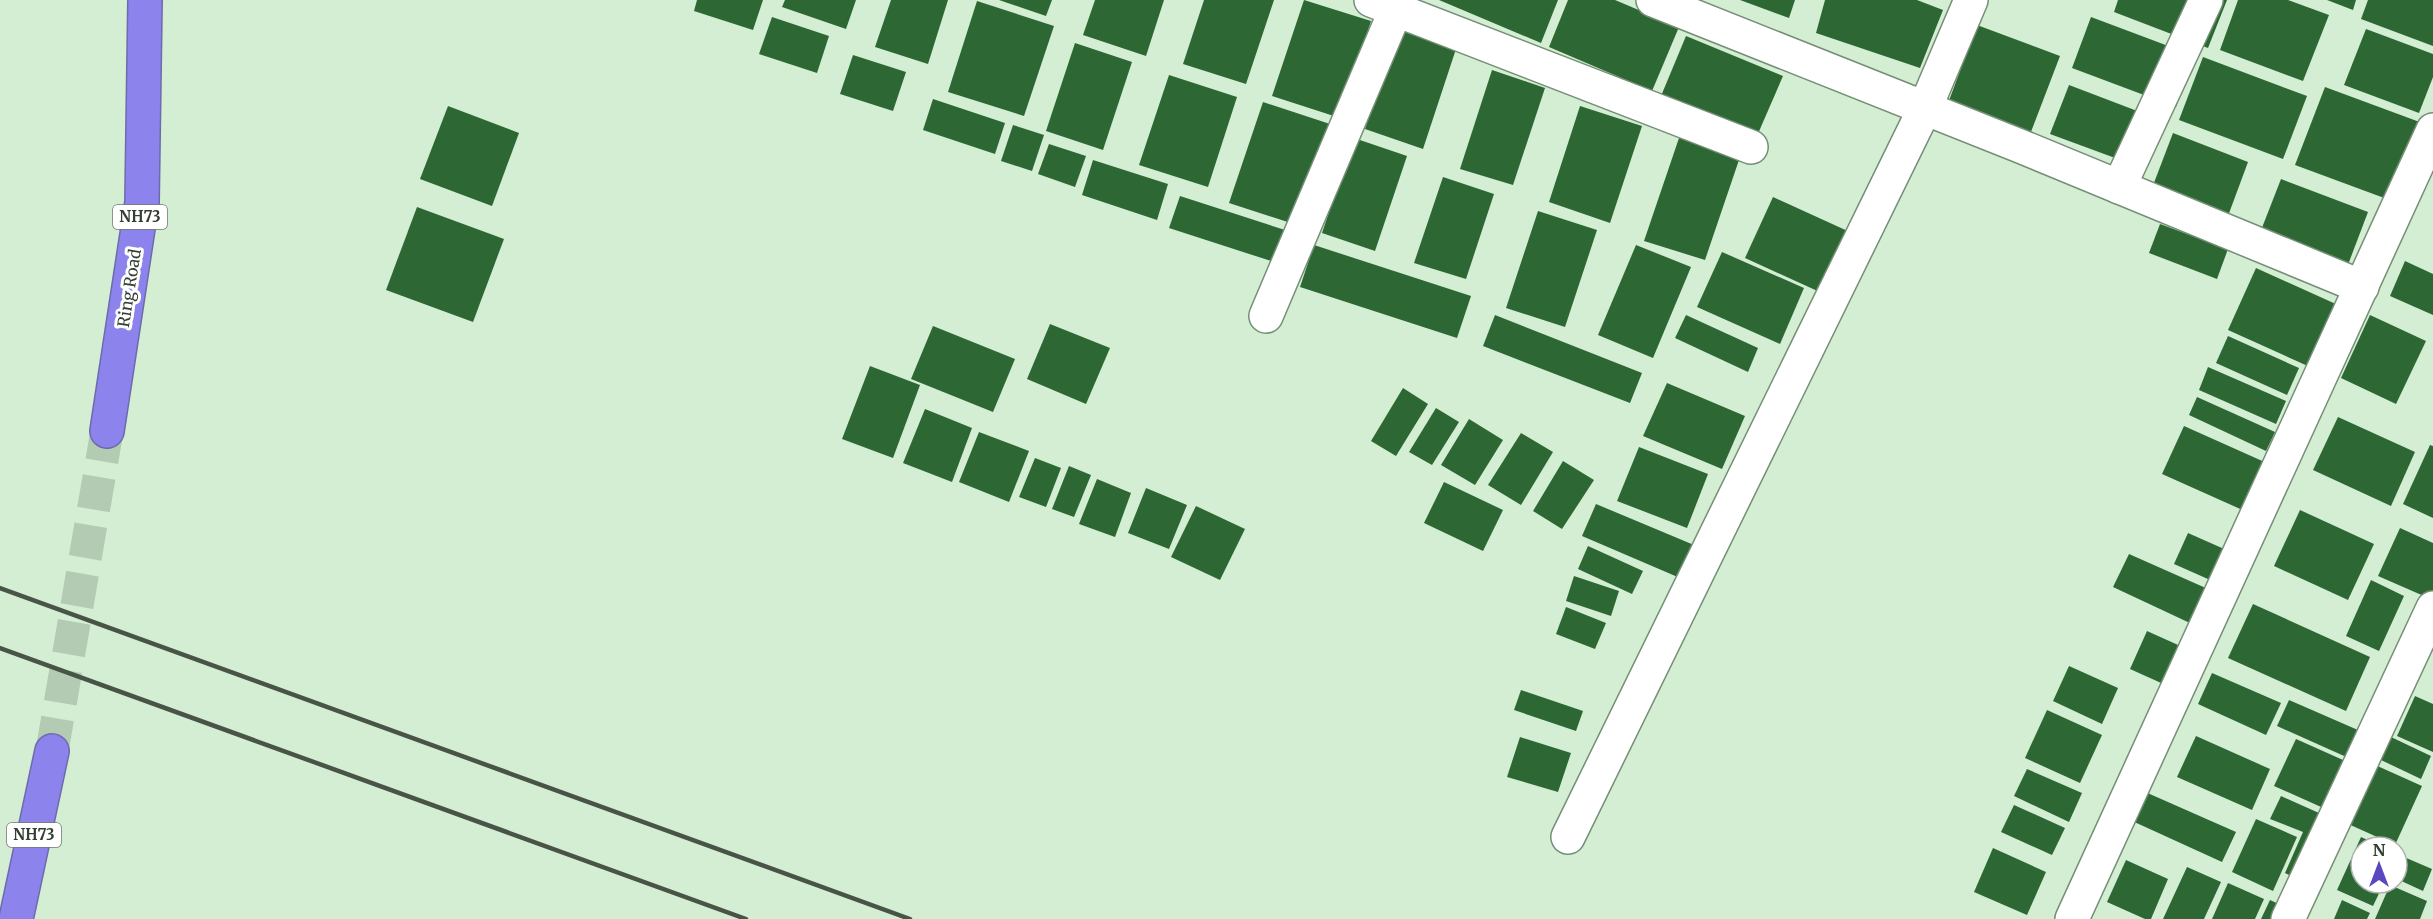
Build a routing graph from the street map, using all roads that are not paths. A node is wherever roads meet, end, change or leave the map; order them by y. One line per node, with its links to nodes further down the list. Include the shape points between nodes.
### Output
1 (145, 0): 12 (highway, Ring Road / NH73, via 142,202)
2 (1653, 0): 6 (street)
3 (1971, 0): 6 (street)
4 (2206, 0): 9 (street)
5 (1389, 3): 8 (street); 11 (street)
6 (1925, 108): 9 (street); 15 (street)
7 (2433, 130): 10 (street)
8 (1751, 147)
9 (2119, 187): 10 (street)
10 (2362, 287): 17 (street)
11 (1266, 316)
12 (107, 431)
13 (2433, 608): 18 (street)
14 (52, 751): 16 (highway, NH73)
15 (1568, 837)
16 (16, 919)
17 (2072, 919)
18 (2288, 919)

